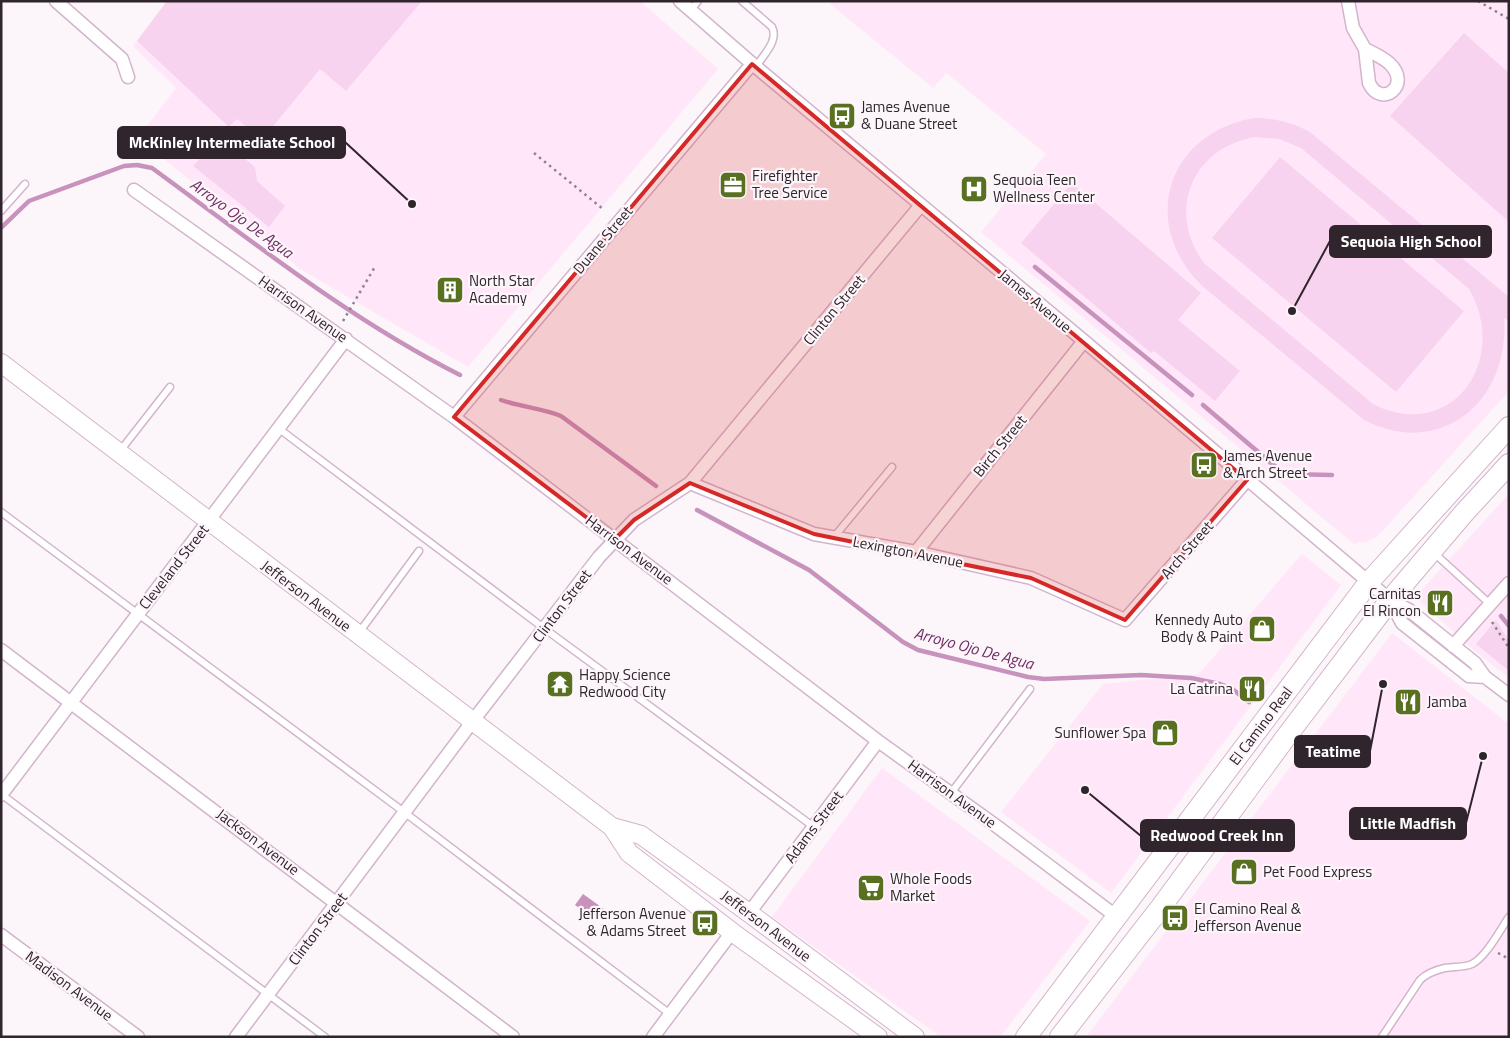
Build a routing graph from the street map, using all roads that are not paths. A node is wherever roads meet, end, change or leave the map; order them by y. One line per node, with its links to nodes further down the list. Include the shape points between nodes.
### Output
1 (56, 1): 7 (street, via 122,59)
2 (742, 1): 6 (lane, via 774,32 774,40)
3 (1348, 1): 5 (street, via 1352,28)
4 (690, 4): 6 (street, James Avenue)
5 (1365, 49)
6 (754, 65): 10 (street, James Avenue); 16 (street, Duane Street)
7 (128, 77)
8 (25, 184): 11 (lane)
9 (134, 190): 12 (street, Harrison Avenue)
10 (921, 205): 13 (street, James Avenue); 23 (street, Clinton Street)
11 (1, 211)
12 (346, 339): 16 (street, Harrison Avenue); 18 (street, Cleveland Street)
13 (1084, 341): 22 (street, James Avenue); 30 (street, Birch Street)
14 (1, 363): 19 (main road, Jefferson Avenue)
15 (170, 387): 19 (lane)
16 (454, 417): 27 (street, Harrison Avenue)
17 (1509, 427): 31 (main road, El Camino Real)
18 (278, 428): 25 (street, Cleveland Street); 37 (lane)
19 (119, 453): 25 (main road, Jefferson Avenue)
20 (1509, 464): 29 (main road, El Camino Real)
21 (892, 467): 26 (lane)
22 (1248, 480): 31 (street, James Avenue); 36 (street, Arch Street)
23 (690, 484): 26 (street, Lexington Avenue, via 814,534); 27 (street, Clinton Street, via 634,520)
24 (1, 512): 35 (lane)
25 (209, 522): 35 (street, Cleveland Street); 38 (main road, Jefferson Avenue)
26 (834, 537): 30 (street, Lexington Avenue)
27 (615, 539): 37 (street, Clinton Street); 46 (street, Harrison Avenue)
28 (419, 551): 38 (lane)
29 (1432, 551): 33 (main road, El Camino Real); 34 (lane)
30 (916, 552): 36 (street, Lexington Avenue, via 1031,578)
31 (1369, 582): 33 (street, James Avenue); 55 (main road, El Camino Real)
32 (1509, 583): 34 (street)
33 (1390, 600): 39 (street, James Avenue, via 1409,610); 41 (street, James Avenue, via 1402,623 1469,676); 70 (main road, El Camino Real, via 1162,907)
34 (1490, 604): 39 (street)
35 (137, 614): 44 (street, Cleveland Street); 49 (lane)
36 (1125, 620)
37 (545, 629): 45 (street, Clinton Street); 51 (lane)
38 (357, 635): 45 (main road, Jefferson Avenue)
39 (1453, 646): 41 (street, James Avenue, via 1475,663)
40 (1, 650): 44 (street, Jackson Avenue)
41 (1485, 677): 43 (street, James Avenue)
42 (1030, 689): 47 (lane)
43 (1509, 695)
44 (72, 702): 48 (street, Cleveland Street); 52 (street, Jackson Avenue)
45 (472, 722): 49 (street, Clinton Street); 50 (main road, Jefferson Avenue)
46 (878, 741): 47 (street, Harrison Avenue); 51 (street, Adams Street)
47 (951, 793): 55 (street, Harrison Avenue)
48 (1, 795): 60 (lane)
49 (404, 812): 52 (street, Clinton Street); 61 (lane)
50 (612, 827): 53 (main road, Jefferson Avenue, via 629,853); 54 (main road, Jefferson Avenue, via 641,835)
51 (814, 827): 54 (street, Adams Street)
52 (337, 902): 60 (street, Clinton Street); 65 (street, Jackson Avenue)
53 (701, 908): 54 (main road, via 733,916); 57 (main road, Jefferson Avenue)
54 (749, 913): 59 (main road, via 753,932 776,950); 68 (main road, Jefferson Avenue)
55 (1117, 917): 69 (main road, El Camino Real)
56 (1509, 917): 71 (lane, via 1474,963 1443,968 1420,980)
57 (732, 932): 59 (main road, Jefferson Avenue); 61 (street)
58 (1, 935): 62 (street, Madison Avenue)
59 (786, 971): 67 (main road, Jefferson Avenue)
60 (269, 994): 63 (street, Clinton Street); 64 (lane)
61 (670, 1014): 66 (street)
62 (138, 1037)
63 (236, 1037)
64 (325, 1037)
65 (513, 1037)
66 (653, 1037)
67 (878, 1037)
68 (915, 1037)
69 (1026, 1037)
70 (1060, 1037)
71 (1382, 1037)

